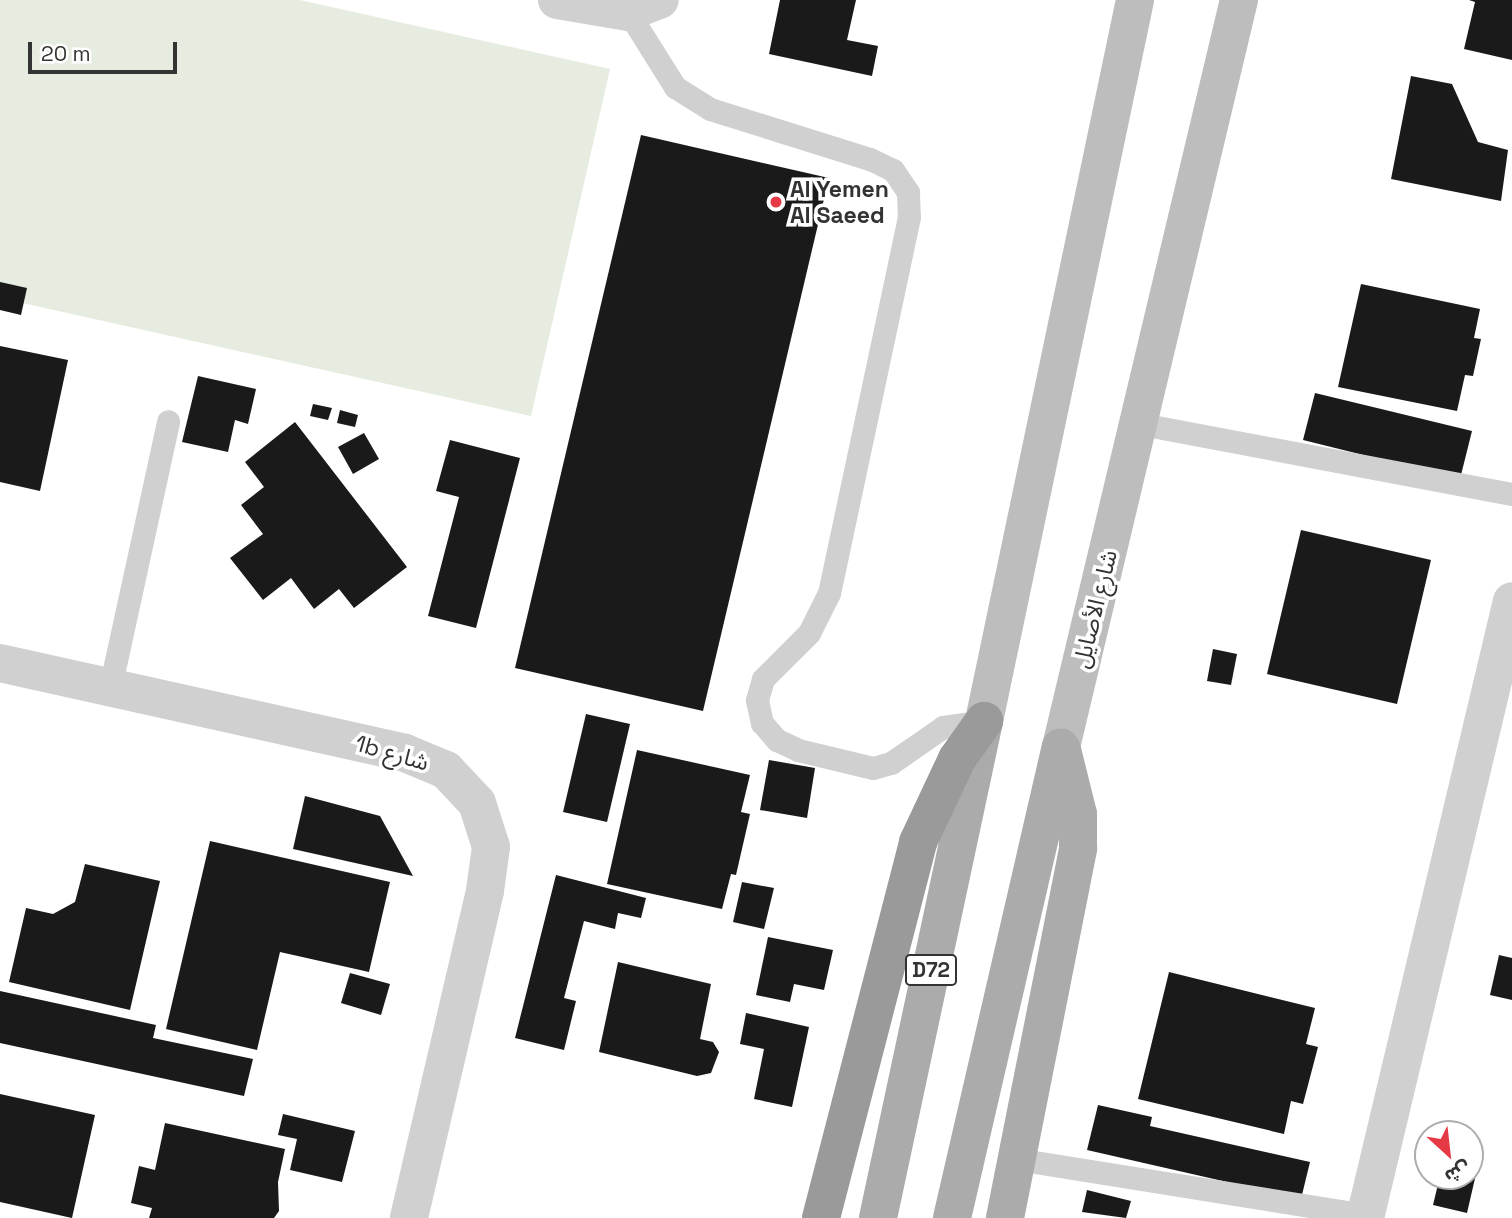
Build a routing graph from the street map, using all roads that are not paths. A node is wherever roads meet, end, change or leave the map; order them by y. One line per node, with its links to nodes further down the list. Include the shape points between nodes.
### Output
1 (557, 0): 4 (street)
2 (1135, 0): 11 (main road, D72)
3 (1239, 0): 6 (main road, شارع الأصايل)
4 (644, 6): 11 (lane, via 674,87 709,109 870,159 893,170 908,192 909,217 828,593 809,633 763,678 757,700 762,723 777,740 798,750 873,768 891,763 943,727)
5 (168, 421): 10 (lane)
6 (1141, 424): 7 (lane); 12 (main road, شارع الأصايل)
7 (1512, 494)
8 (1510, 618): 14 (street)
9 (0, 663): 10 (street, 1b شارع)
10 (110, 688): 15 (street, 1b شارع, via 405,753 446,770 477,803 491,847 485,891)
11 (984, 721): 16 (highway, via 957,759 918,842); 17 (main road, D72)
12 (1061, 747): 13 (main road, via 1074,791 1078,848); 18 (main road, شارع الأصايل)
13 (1016, 1159): 14 (lane); 19 (main road)
14 (1365, 1217)
15 (409, 1218)
16 (821, 1218)
17 (878, 1218)
18 (952, 1218)
19 (1004, 1218)

